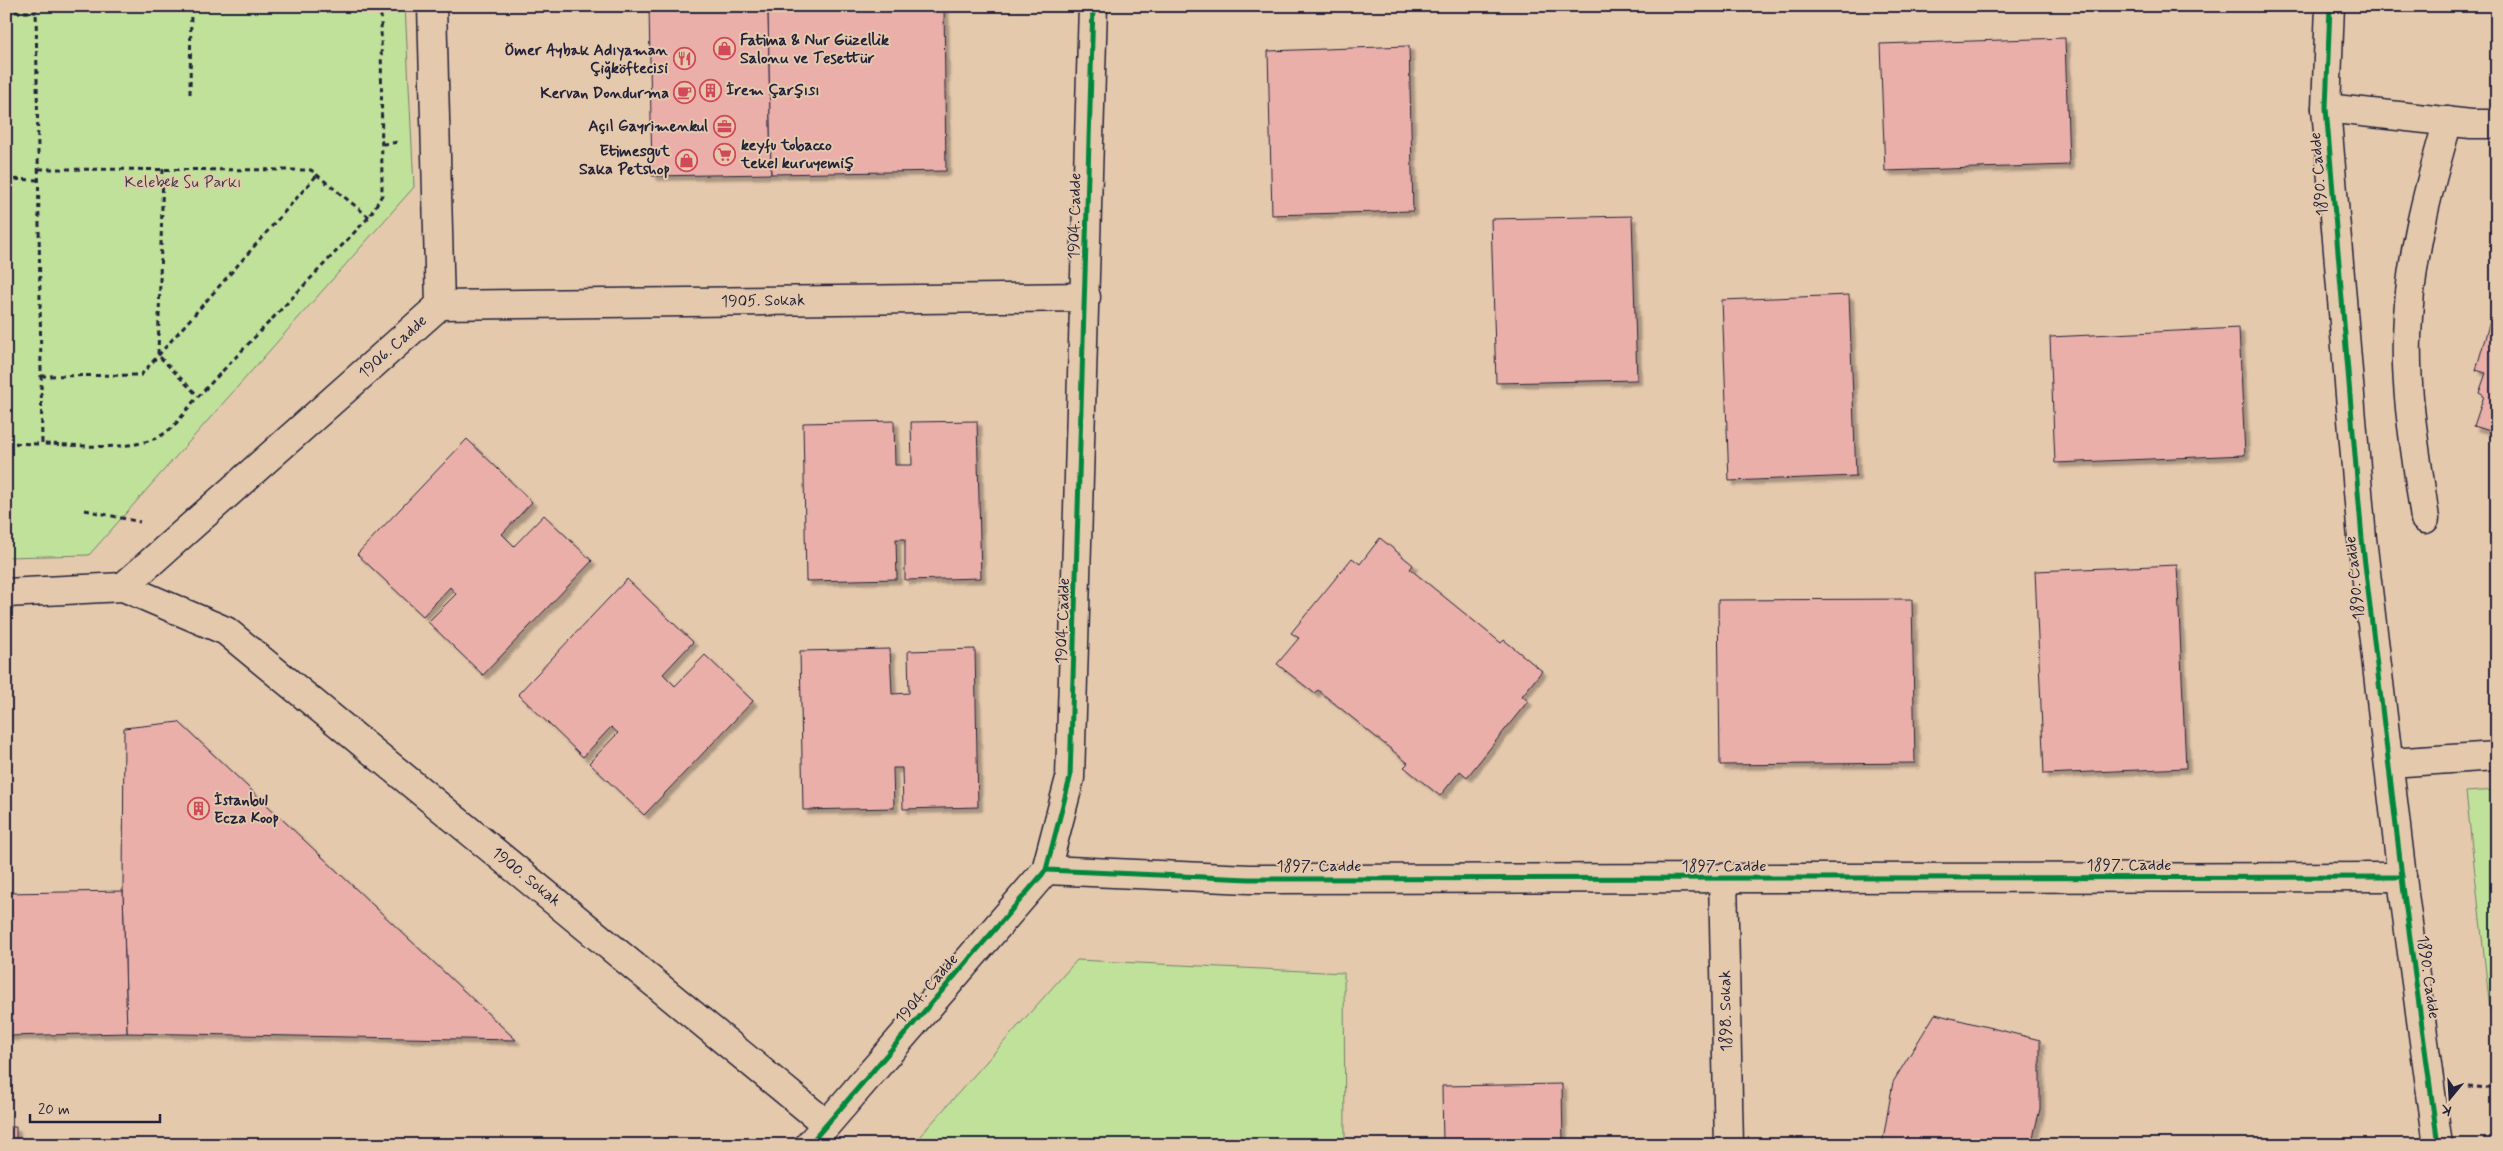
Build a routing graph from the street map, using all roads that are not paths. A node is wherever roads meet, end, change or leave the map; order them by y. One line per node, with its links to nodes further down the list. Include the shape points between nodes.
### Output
1 (432, 6): 8 (street, 1906. Cadde)
2 (1093, 6): 7 (street, 1904. Cadde)
3 (2330, 6): 4 (street, 1890. Cadde)
4 (2326, 108): 5 (street); 13 (street, 1890. Cadde, via 2362,539)
5 (2448, 121): 6 (street); 9 (street, via 2423,208 2412,273 2407,337 2412,435)
6 (2497, 124)
7 (1086, 297): 8 (street, 1905. Sokak); 14 (street, 1904. Cadde, via 1070,778)
8 (440, 305): 10 (street, 1906. Cadde)
9 (2424, 519)
10 (123, 587): 11 (street); 17 (street, 1900. Sokak, via 226,630)
11 (6, 593)
12 (2497, 756): 13 (street)
13 (2389, 763): 15 (street, 1890. Cadde)
14 (1046, 870): 16 (street, 1897. Cadde, via 1249,879); 17 (street, 1904. Cadde)
15 (2402, 877): 16 (street, 1897. Cadde); 20 (street, 1890. Cadde)
16 (1723, 878): 19 (street, 1898. Sokak)
17 (826, 1124): 18 (street, 1904. Cadde)
18 (809, 1145)
19 (1729, 1145)
20 (2438, 1145)

